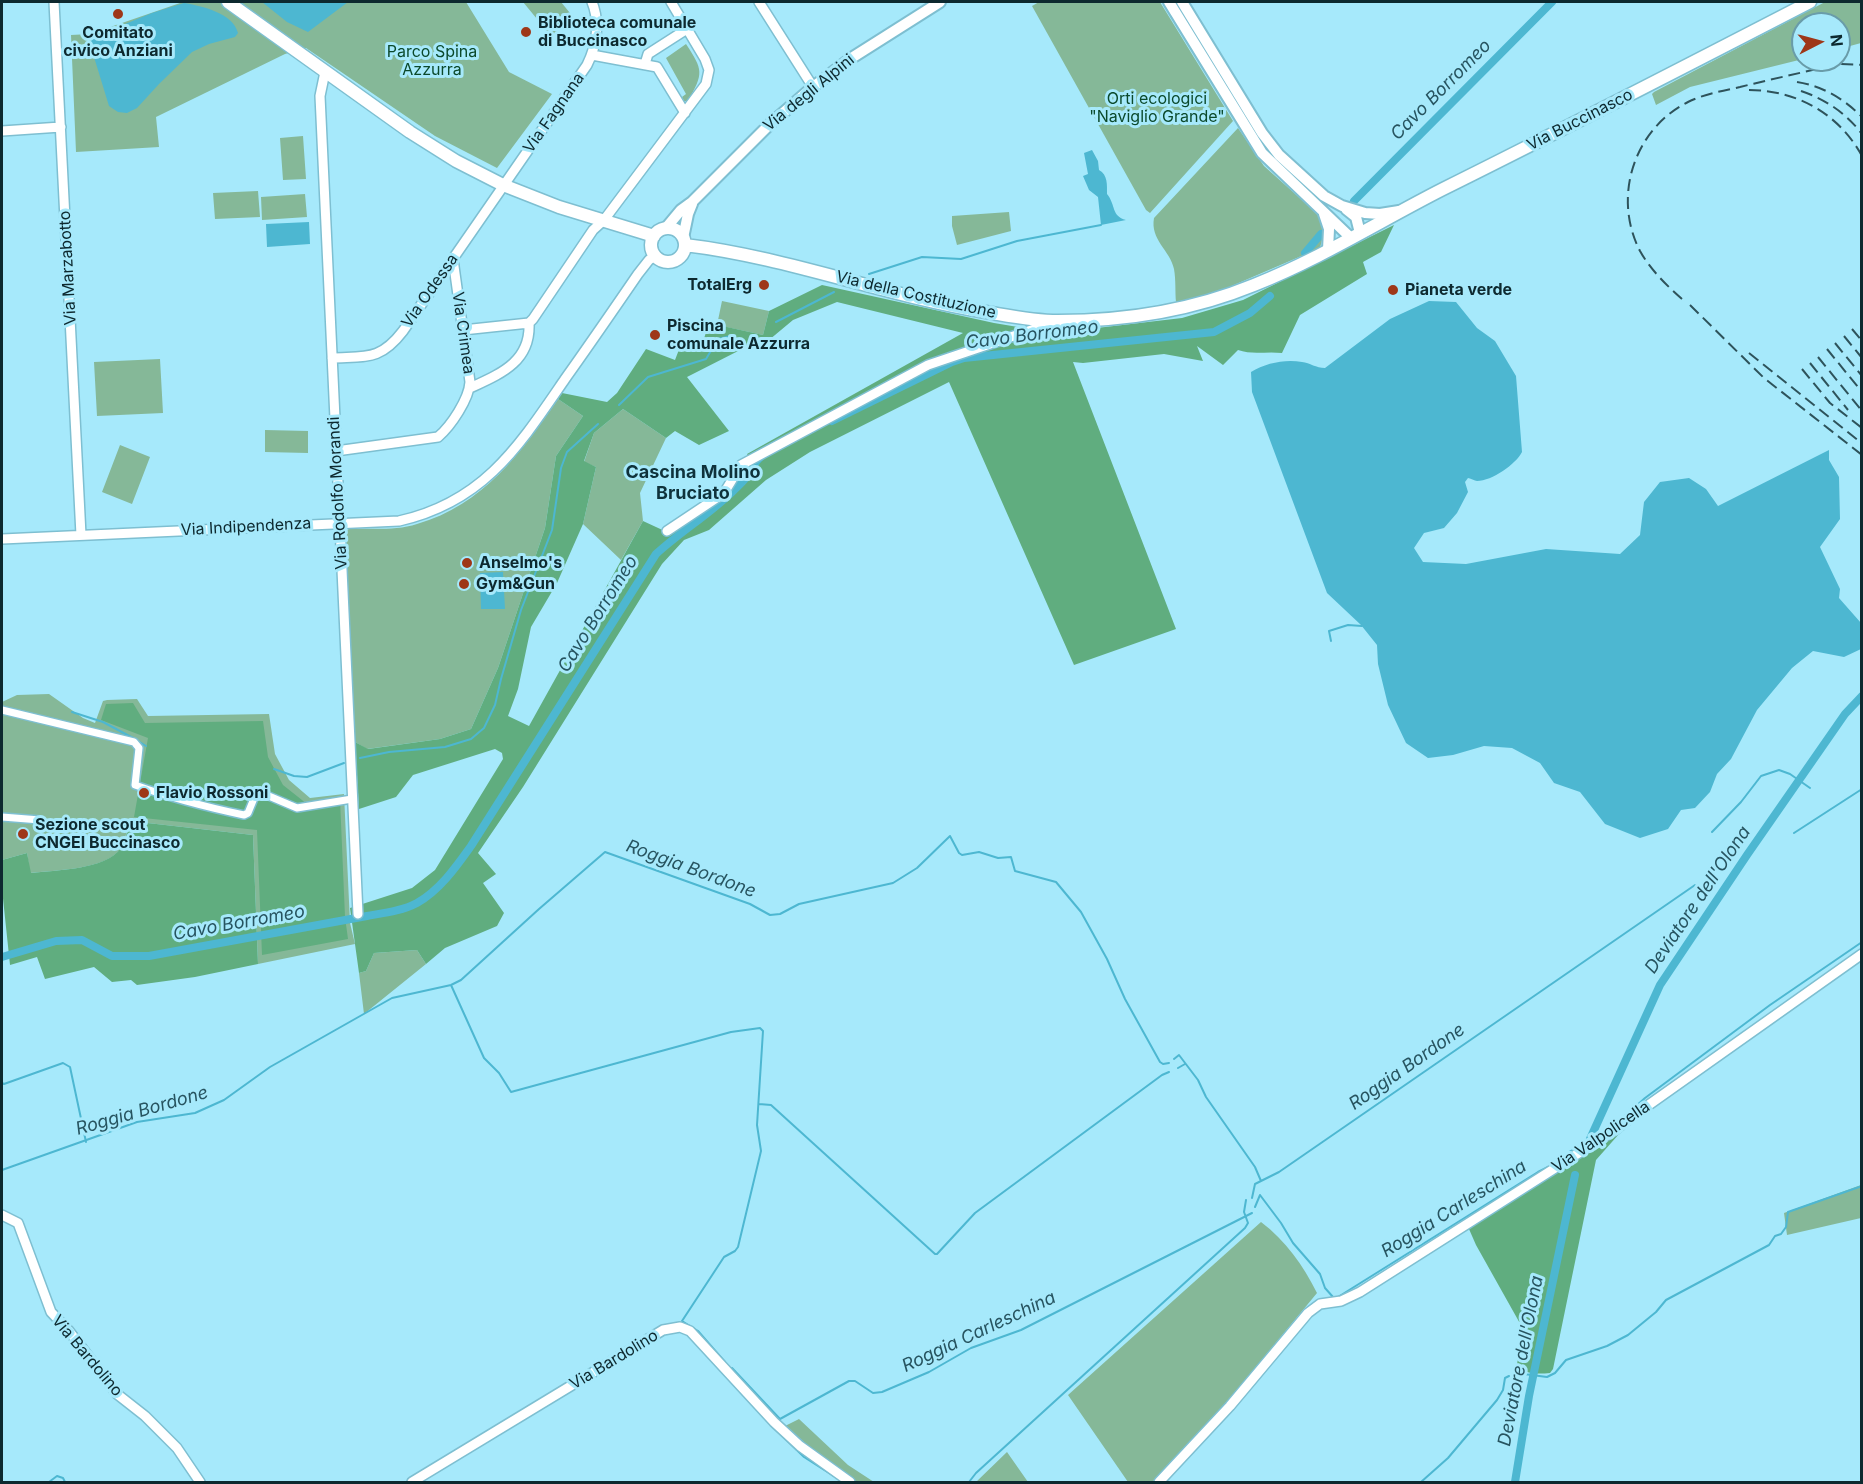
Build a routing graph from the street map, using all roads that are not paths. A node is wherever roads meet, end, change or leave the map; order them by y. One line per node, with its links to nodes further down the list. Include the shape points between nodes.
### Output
1 (54, 2): 16 (street, Via Marzabotto)
2 (228, 2): 13 (main road)
3 (592, 2): 11 (street, Via Fagnana, via 597,20)
4 (671, 2): 10 (street)
5 (759, 2): 14 (street)
6 (940, 2): 14 (street, Via degli Alpini)
7 (1169, 2): 21 (street, via 1262,153)
8 (1182, 2): 20 (street, via 1271,146 1324,196)
9 (1810, 2): 22 (main road, Via Buccinasco)
10 (687, 29): 12 (street, via 648,54); 15 (street, via 709,70 706,84)
11 (592, 55): 12 (street); 18 (street, Via Fagnana)
12 (645, 64): 15 (street, via 661,71)
13 (325, 72): 18 (main road, via 441,152); 34 (street, Via Rodolfo Morandi, via 320,96)
14 (813, 87): 19 (street, Via degli Alpini)
15 (684, 113): 23 (street)
16 (61, 127): 17 (street); 39 (street, Via Marzabotto)
17 (2, 131)
18 (503, 185): 23 (main road); 30 (street, Via Odessa)
19 (692, 202): 24 (street, Via degli Alpini); 27 (street)
20 (1342, 206): 22 (street, via 1365,213); 26 (street, via 1356,217)
21 (1323, 211): 26 (street); 28 (street, via 1329,229)
22 (1400, 211): 26 (main road, Via Buccinasco)
23 (604, 220): 25 (main road); 32 (street)
24 (666, 228): 25 (main road); 27 (main road, via 675,230)
25 (654, 236): 29 (main road, via 651,246)
26 (1355, 236): 28 (main road, Via della Costituzione)
27 (684, 242): 29 (main road, via 677,260 664,261); 31 (main road, Via della Costituzione, via 951,306)
28 (1328, 250): 31 (main road, Via della Costituzione, via 1213,300 1121,318)
29 (655, 256): 37 (street, Via Indipendenza, via 638,273 525,437 485,480 445,506 418,516 399,521)
30 (453, 259): 33 (street, Via Crimea); 34 (street, Via Odessa, via 390,346 376,354)
31 (1057, 321): 38 (street, via 928,365 741,465 724,493)
32 (528, 323): 33 (street); 35 (street, via 527,343 514,363 506,371)
33 (463, 330): 35 (street, Via Crimea)
34 (332, 358): 36 (street, Via Rodolfo Morandi)
35 (470, 388): 36 (street, Via Crimea, via 464,403 438,437)
36 (336, 451): 37 (street, Via Rodolfo Morandi)
37 (340, 523): 39 (street, Via Indipendenza); 42 (street, Via Rodolfo Morandi)
38 (667, 531)
39 (81, 535): 40 (street, Via Indipendenza)
40 (2, 539)
41 (2, 710): 42 (street, via 134,742 139,748 135,785 195,805 244,815 257,791 297,808)
42 (352, 799): 45 (street, Via Rodolfo Morandi)
43 (2, 817): 44 (street)
44 (40, 820)
45 (358, 915)
46 (1862, 954): 51 (street, Via Valpolicella, via 1615,1131 1360,1292 1341,1302 1320,1304 1308,1313)
47 (2, 1215): 48 (street, Via Bardolino, via 18,1223 51,1312 117,1394 177,1448)
48 (200, 1482)
49 (412, 1482): 50 (street, Via Bardolino, via 663,1330 680,1327 693,1333 800,1446)
50 (850, 1482)
51 (1159, 1482)

